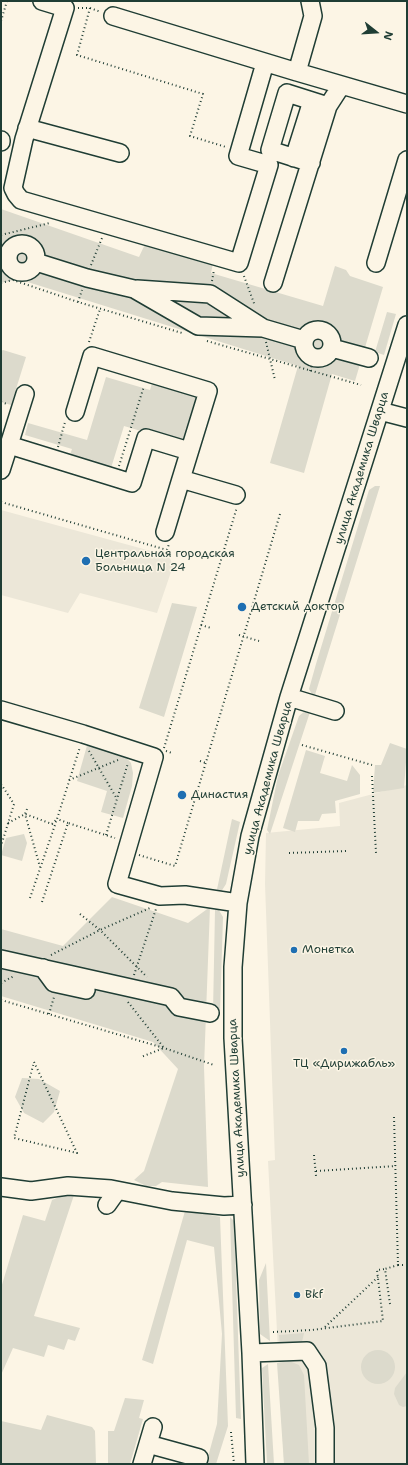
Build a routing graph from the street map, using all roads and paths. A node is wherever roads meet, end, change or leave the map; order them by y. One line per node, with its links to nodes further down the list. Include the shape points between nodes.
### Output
1 (7, 1): 7 (path)
2 (42, 1): 4 (street)
3 (309, 1): 9 (street, via 313,16)
4 (65, 8): 5 (path); 13 (street)
5 (90, 8): 6 (path); 14 (path, via 77,55 203,94 190,136)
6 (113, 16): 8 (street)
7 (1, 21)
8 (265, 63): 9 (street); 14 (street)
9 (297, 72): 10 (street)
10 (342, 86): 11 (street); 12 (street)
11 (320, 103): 16 (street); 16 (street, via 287,93 270,150); 18 (street)
12 (407, 104)
13 (27, 128): 15 (street); 19 (street, via 13,188 21,200)
14 (239, 150): 23 (street, via 238,156 269,166 240,263)
15 (120, 153)
16 (294, 158): 18 (street)
17 (407, 160): 25 (street)
18 (311, 163): 29 (street)
19 (55, 209): 20 (street); 21 (path, via 50,223)
20 (107, 225): 23 (street); 27 (path)
21 (1, 235)
22 (5, 254): 24 (street, via 14,247 25,244 34,250); 26 (street, via 14,270)
23 (217, 257): 31 (path)
24 (36, 262): 26 (street, via 30,270); 27 (street)
25 (376, 263)
26 (20, 273): 28 (path, via 13,280)
27 (87, 278): 30 (street); 32 (path)
28 (1, 283)
29 (273, 283)
30 (134, 289): 31 (street); 35 (street, via 198,326)
31 (210, 294): 35 (street)
32 (78, 302)
33 (100, 308): 38 (path)
34 (407, 325): 42 (street, улица Академика Шварца)
35 (263, 328): 36 (street)
36 (304, 340): 37 (street, via 311,331 322,330 331,337); 37 (street, via 312,365 325,357)
37 (332, 348): 39 (street)
38 (87, 349)
39 (369, 358)
40 (148, 374): 43 (street, via 92,356); 47 (street, via 208,391); 48 (path, via 119,467)
41 (25, 394): 45 (street)
42 (380, 411): 44 (street); 60 (street, улица Академика Шварца)
43 (71, 415): 46 (path, via 58,447)
44 (407, 418)
45 (9, 445): 47 (street, via 132,483 146,438); 49 (street)
46 (64, 449)
47 (189, 451): 50 (street)
48 (112, 465)
49 (1, 470)
50 (181, 479): 51 (street); 54 (street)
51 (237, 497): 55 (path)
52 (1, 502): 54 (path, via 167,550)
53 (280, 514): 58 (path)
54 (168, 538)
55 (201, 625): 56 (path); 65 (path)
56 (211, 628)
57 (238, 635): 58 (path)
58 (244, 636): 59 (path); 69 (path)
59 (259, 641)
60 (289, 697): 62 (street); 90 (street, улица Академика Шварца, via 250,836)
61 (1, 710): 63 (street)
62 (335, 711)
63 (83, 737): 71 (path); 73 (path); 83 (street, via 154,757)
64 (302, 745): 70 (path)
65 (163, 750)
66 (124, 757): 71 (path)
67 (200, 761): 69 (path)
68 (128, 762): 75 (path)
69 (206, 763): 83 (path, via 175,866)
70 (372, 765)
71 (99, 768): 73 (path); 75 (path)
72 (372, 776): 86 (path)
73 (69, 780): 78 (path)
74 (1, 784): 79 (path, via 14,804)
75 (117, 799): 81 (path)
76 (27, 809): 77 (path)
77 (25, 814): 78 (path, via 52,824); 79 (path); 87 (path)
78 (57, 819): 80 (path); 87 (path)
79 (8, 823): 82 (path)
80 (68, 823): 81 (path); 89 (path)
81 (106, 835): 83 (path)
82 (1, 846)
83 (131, 848): 90 (street, via 117,884 160,896 185,895)
84 (347, 851): 85 (path)
85 (289, 853)
86 (376, 853)
87 (40, 869): 88 (path)
88 (30, 898)
89 (42, 902)
90 (238, 903): 114 (street, улица Академика Шварца, via 233,967 234,1038)
91 (158, 904): 93 (path)
92 (80, 914): 93 (path)
93 (100, 930): 95 (path); 96 (path)
94 (1, 959): 95 (street)
95 (37, 967): 97 (street, via 54,983); 99 (street, via 171,997)
96 (148, 977)
97 (59, 984): 99 (street, via 172,1010); 101 (path)
98 (1, 1000): 101 (path)
99 (179, 1007): 100 (street)
100 (210, 1013)
101 (48, 1014): 102 (path)
102 (164, 1048): 103 (path); 104 (path)
103 (140, 1057)
104 (214, 1065)
105 (394, 1116): 108 (path)
106 (77, 1153): 106 (path, via 50,1097 34,1062 14,1138)
107 (314, 1155): 109 (path)
108 (396, 1166): 109 (path); 115 (path)
109 (316, 1171): 110 (path)
110 (316, 1176)
111 (1, 1187): 112 (street, via 31,1191 68,1186)
112 (117, 1191): 113 (street); 114 (street, via 172,1201 224,1206)
113 (108, 1205)
114 (243, 1205): 122 (street, улица Академика Шварца)
115 (398, 1265): 116 (path); 117 (path)
116 (407, 1265)
117 (386, 1269): 118 (path, via 377,1270); 119 (path)
118 (378, 1277): 120 (path); 120 (path, via 383,1321)
119 (390, 1304)
120 (325, 1328): 121 (path)
121 (273, 1332)
122 (251, 1353): 129 (street, улица Академика Шварца); 130 (street, via 307,1351 318,1366 325,1428)
123 (153, 1427): 125 (street)
124 (231, 1432): 128 (path)
125 (148, 1444): 126 (street); 127 (street, via 199,1458)
126 (143, 1464)
127 (197, 1464)
128 (234, 1464)
129 (255, 1464)
130 (325, 1464)

